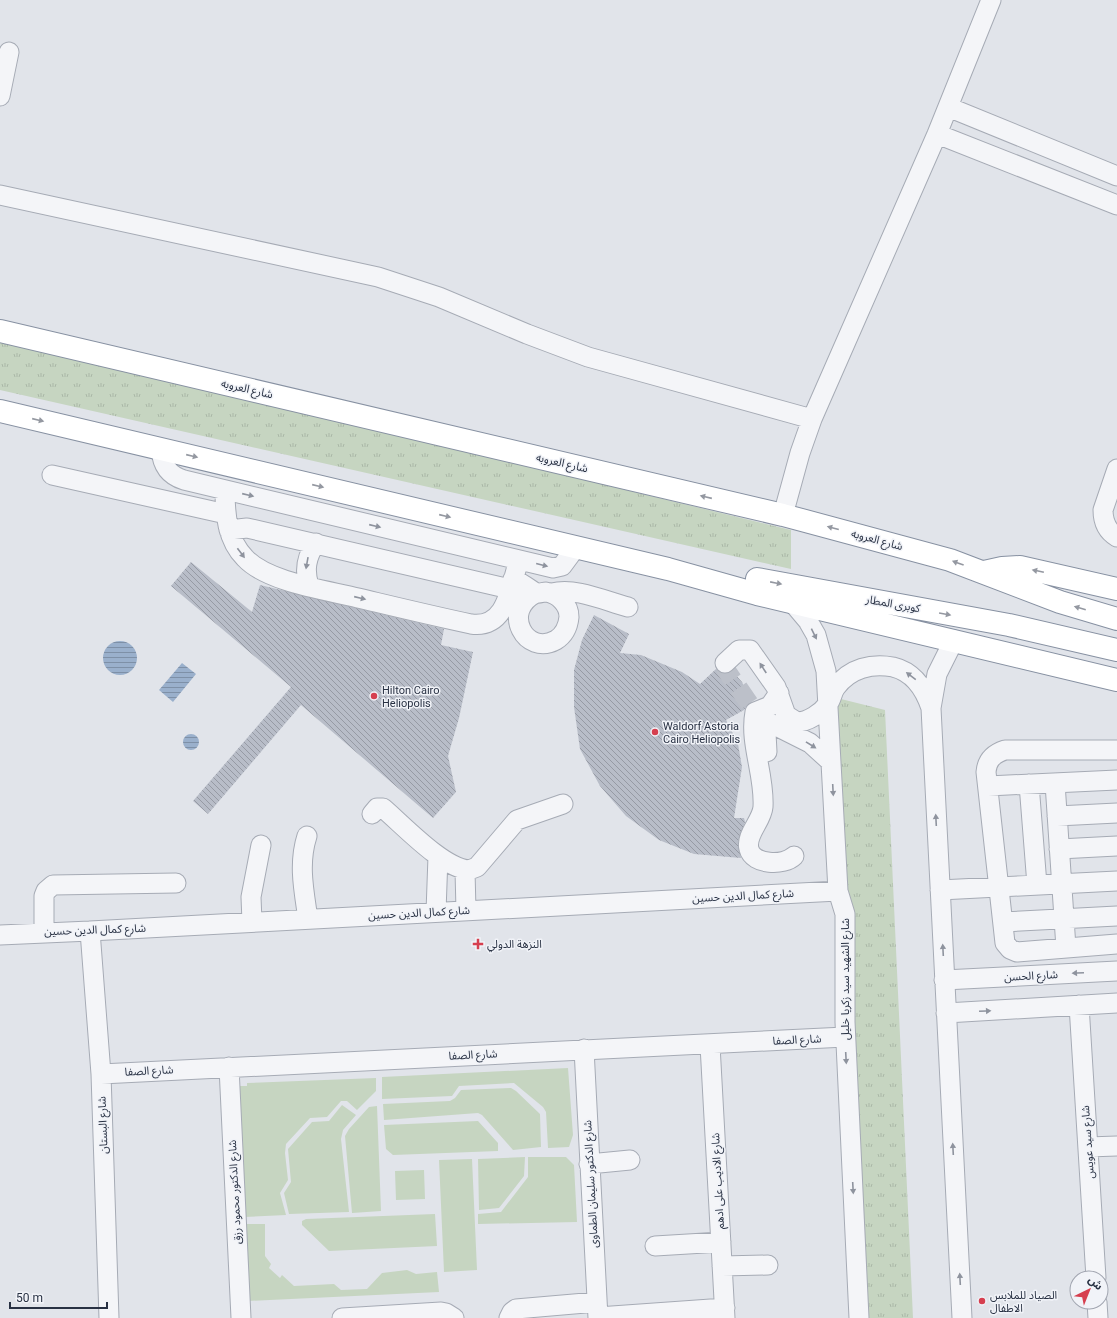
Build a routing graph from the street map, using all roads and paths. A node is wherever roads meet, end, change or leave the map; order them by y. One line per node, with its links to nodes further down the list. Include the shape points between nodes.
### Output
1 (991, 0): 4 (street)
2 (9, 52): 3 (street)
3 (0, 96)
4 (948, 107): 5 (street); 6 (street)
5 (937, 134): 8 (street); 11 (street)
6 (1117, 176)
7 (0, 195): 11 (street, via 378,277 439,297 588,357)
8 (1117, 204)
9 (0, 331): 16 (highway, شارع العروبه, one-way to 9)
10 (0, 412): 12 (highway, one-way to 12)
11 (812, 418): 16 (street)
12 (161, 449): 15 (street, via 165,467 176,478); 20 (highway, one-way to 20)
13 (1117, 469): 18 (street, via 1103,516 1108,529)
14 (52, 475): 17 (street)
15 (225, 490): 17 (street); 21 (street, one-way to 21)
16 (783, 515): 23 (highway, شارع العروبه, one-way to 16, via 950,560)
17 (227, 522): 19 (street); 25 (street, one-way to 25, via 234,544 259,570)
18 (1117, 537)
19 (316, 543): 24 (street); 25 (street, one-way to 25, via 309,554 306,567)
20 (576, 548): 21 (street, one-way to 20, via 560,568); 22 (highway)
21 (519, 560): 24 (street)
22 (668, 569): 28 (highway); 36 (highway, كوبرى المطار, one-way to 36, via 736,575 1009,625)
23 (984, 572): 26 (highway, one-way to 23, via 1020,567); 32 (highway, شارع العروبه, one-way to 23, via 1060,602)
24 (511, 584): 27 (street); 33 (street, via 503,610)
25 (308, 586): 33 (street, one-way to 33, via 480,626)
26 (1117, 589)
27 (544, 593): 29 (street, via 560,598); 30 (street, via 573,592); 34 (street, via 528,597 518,612 518,622)
28 (792, 602): 35 (highway); 40 (street, شارع الشهيد سيد زكريا خليل, one-way to 40, via 808,621 821,650 826,671)
29 (566, 606): 31 (street); 34 (street, via 569,623 560,638 543,644)
30 (628, 607)
31 (593, 608)
32 (1117, 619)
33 (489, 623): 34 (street)
34 (527, 638)
35 (954, 640): 38 (highway); 41 (street, via 938,674)
36 (1117, 650)
37 (725, 663): 39 (street, one-way to 37, via 750,650 739,650)
38 (1117, 680)
39 (779, 693): 40 (street, via 786,715 797,722 810,718); 42 (street, via 770,706)
40 (828, 704): 41 (street, one-way to 40, via 925,692 914,678 899,668 881,665 864,667 848,675 836,688); 44 (street, شارع الشهيد سيد زكريا خليل)
41 (931, 708): 65 (street, one-way to 41)
42 (759, 714): 44 (street, one-way to 44, via 810,743); 57 (street, via 765,739 765,773 774,804 756,843 758,850 766,854)
43 (1117, 750): 48 (street, via 1004,750 989,760 986,772)
44 (831, 762): 66 (street, شارع الشهيد سيد زكريا خليل, one-way to 66)
45 (1117, 780): 46 (street)
46 (1055, 783): 47 (street); 52 (street)
47 (1029, 784): 48 (street); 63 (street)
48 (988, 786): 64 (street)
49 (563, 804): 59 (street, via 516,820 477,867)
50 (1117, 813): 52 (street)
51 (372, 814): 58 (street, via 377,808 383,808)
52 (1057, 816): 56 (street)
53 (307, 836): 70 (street, via 301,864)
54 (261, 845): 72 (street, via 250,897)
55 (1117, 846): 56 (street)
56 (1059, 850): 62 (street)
57 (792, 852)
58 (438, 856): 59 (street); 68 (street)
59 (465, 870): 67 (street)
60 (1117, 881): 62 (street)
61 (176, 883): 75 (street, via 53,885 44,896)
62 (1062, 884): 63 (street); 71 (street)
63 (1037, 885): 64 (street)
64 (999, 887): 65 (street); 73 (street)
65 (940, 890): 80 (street, one-way to 65)
66 (838, 892): 67 (street, شارع كمال الدين حسين); 84 (street, شارع الشهيد سيد زكريا خليل, via 845,914)
67 (466, 911): 68 (street, شارع كمال الدين حسين)
68 (436, 912): 70 (street, شارع كمال الدين حسين)
69 (1117, 916): 71 (street)
70 (308, 919): 72 (street, شارع كمال الدين حسين)
71 (1064, 919): 73 (street); 78 (street)
72 (252, 922): 74 (street, شارع كمال الدين حسين)
73 (1003, 922): 78 (street, via 1005,943 1014,951)
74 (90, 931): 75 (street, شارع كمال الدين حسين); 88 (street, شارع البستان)
75 (44, 932): 76 (street, شارع كمال الدين حسين)
76 (0, 934)
77 (1117, 944): 78 (street)
78 (1066, 948)
79 (1117, 971): 80 (street, شارع الحسن, one-way to 80)
80 (944, 980): 83 (street)
81 (1117, 1003): 82 (street)
82 (1079, 1005): 83 (street, one-way to 82); 90 (street, شارع سيد عويس)
83 (946, 1013): 107 (street, one-way to 83)
84 (845, 1037): 85 (street, شارع الصفا); 106 (street, شارع الشهيد سيد زكريا خليل, one-way to 106)
85 (710, 1045): 86 (street, شارع الصفا); 93 (street, شارع الاديب على ادهم)
86 (584, 1049): 87 (street, شارع الصفا); 92 (street, شارع الدكتور سليمان الطماوى)
87 (229, 1067): 88 (street, شارع الصفا); 102 (street, شارع الدكتور محمود رزق)
88 (101, 1074): 101 (street, شارع البستان)
89 (1117, 1146): 90 (street)
90 (1088, 1147): 97 (street, شارع سيد عويس)
91 (630, 1160): 92 (street)
92 (589, 1164): 99 (street, شارع الدكتور سليمان الطماوى)
93 (721, 1242): 94 (street); 96 (street, شارع الاديب على ادهم)
94 (655, 1246)
95 (768, 1265): 96 (street)
96 (722, 1266): 100 (street, شارع الاديب على ادهم)
97 (1096, 1270)
98 (555, 1312): 99 (street); 105 (street, via 516,1309)
99 (598, 1312): 100 (street)
100 (725, 1313)
101 (109, 1318)
102 (241, 1318)
103 (342, 1318): 104 (street, via 441,1312)
104 (454, 1318)
105 (509, 1318)
106 (860, 1318)
107 (962, 1318)

